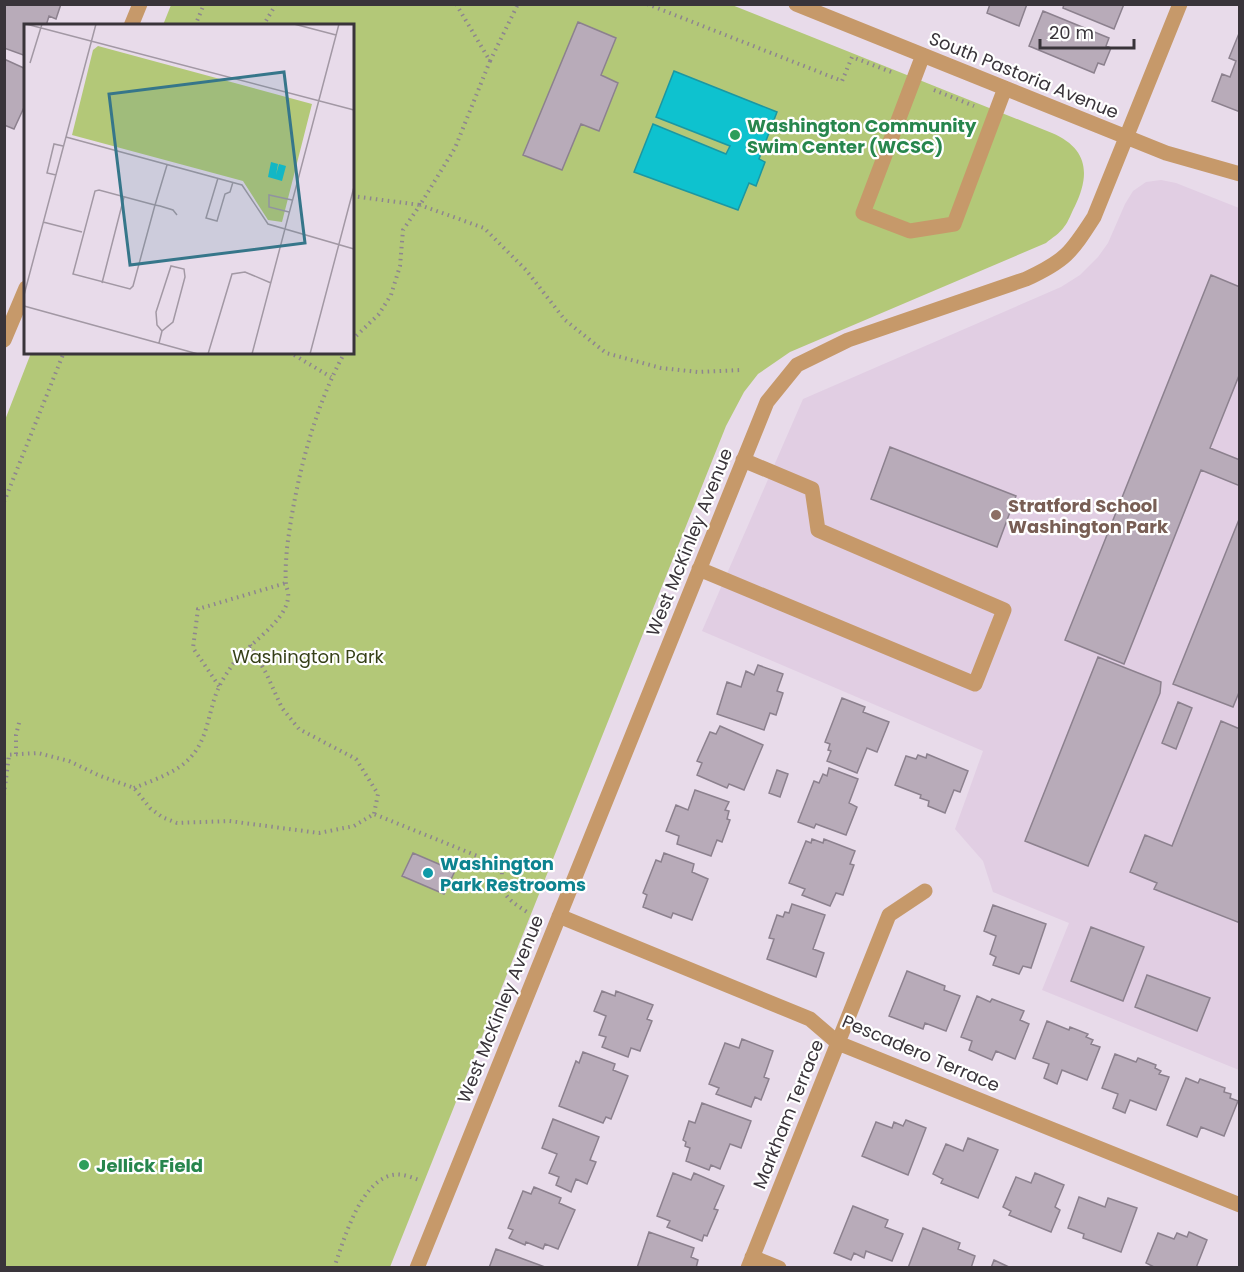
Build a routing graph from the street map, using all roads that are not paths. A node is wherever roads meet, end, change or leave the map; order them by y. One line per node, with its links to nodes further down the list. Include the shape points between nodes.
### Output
1 (140, 4): 4 (street)
2 (796, 4): 5 (street, South Pastoria Avenue)
3 (1180, 4): 7 (street, West McKinley Avenue)
4 (132, 24)
5 (922, 55): 6 (street, South Pastoria Avenue); 6 (street, via 863,213 910,231 954,224)
6 (1005, 88): 7 (street, South Pastoria Avenue)
7 (1127, 137): 8 (street, South Pastoria Avenue); 11 (street, West McKinley Avenue, via 1094,218 1075,248 1054,266 848,340 796,365 767,402)
8 (1239, 174)
9 (24, 293): 10 (street)
10 (4, 340)
11 (744, 460): 12 (street, West McKinley Avenue); 12 (street, via 812,489 818,530 1004,610 978,678 975,684)
12 (699, 569): 14 (street, West McKinley Avenue)
13 (925, 891): 15 (street, Markham Terrace, via 889,915)
14 (559, 916): 15 (street, Pescadero Terrace, via 810,1019); 18 (street, West McKinley Avenue)
15 (838, 1042): 16 (street, Pescadero Terrace); 17 (street, Markham Terrace)
16 (1239, 1205)
17 (750, 1262): 19 (street)
18 (417, 1268)
19 (778, 1268)

